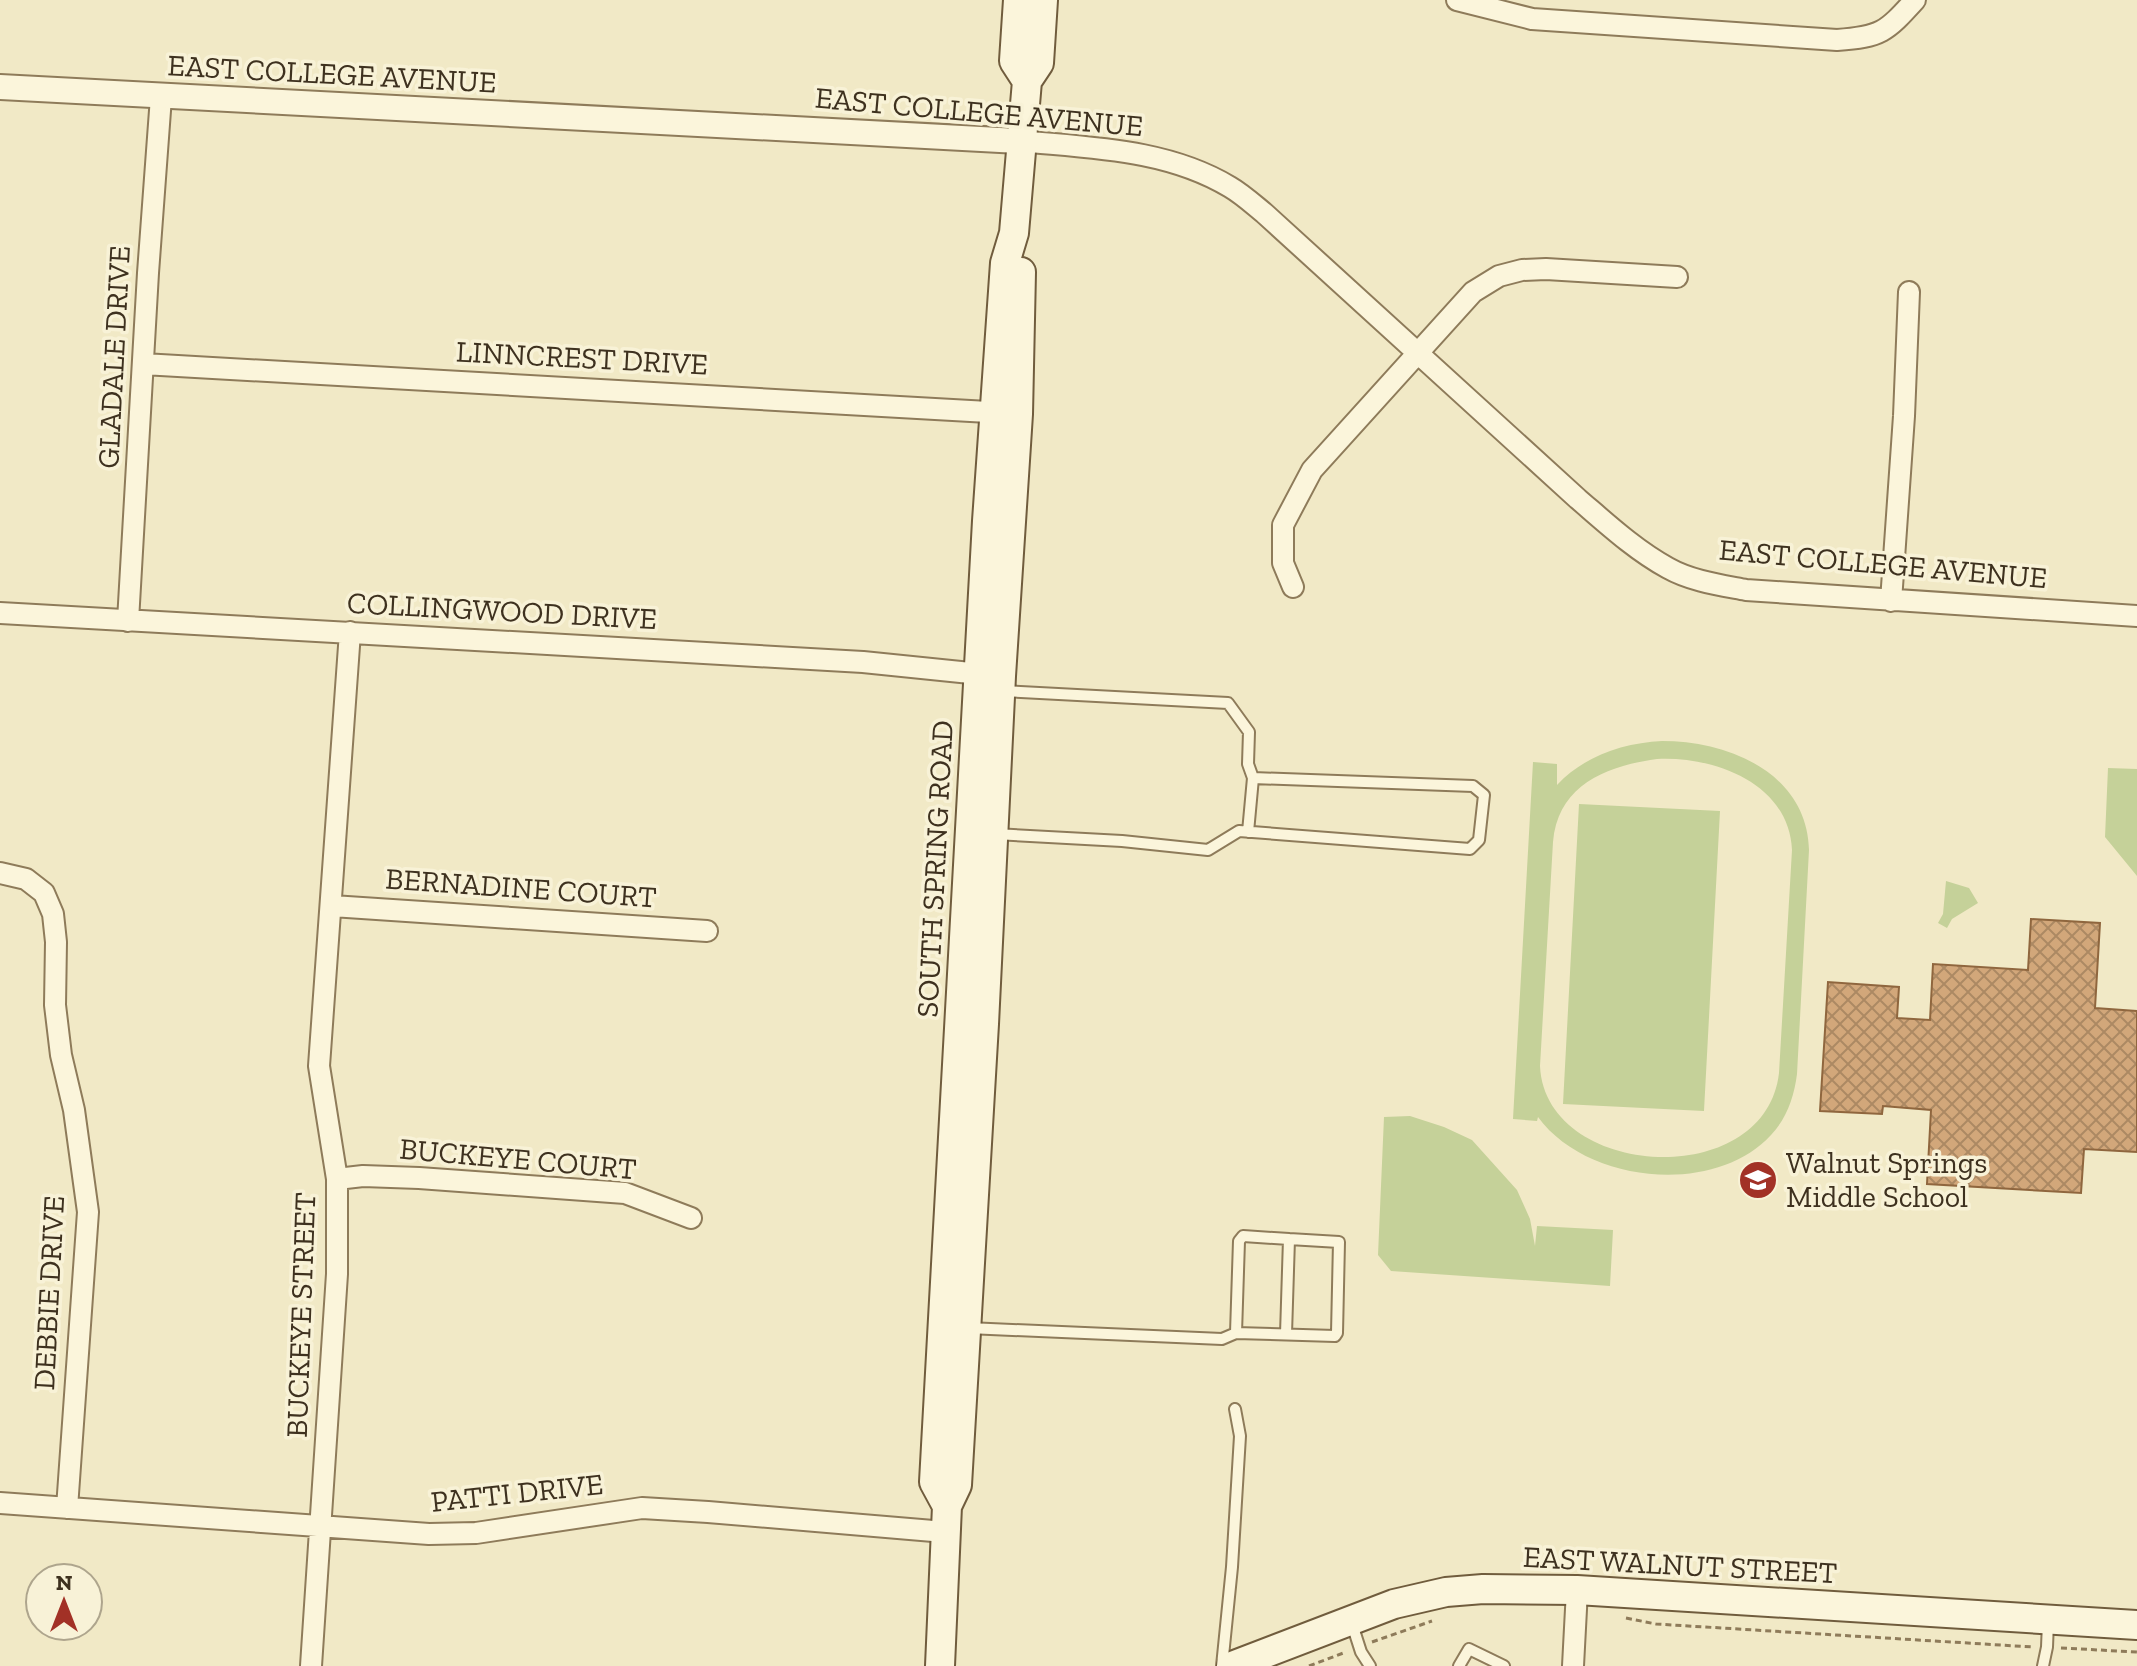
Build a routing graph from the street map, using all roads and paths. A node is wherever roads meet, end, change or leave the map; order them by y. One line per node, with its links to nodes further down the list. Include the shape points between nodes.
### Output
1 (1018, 0): 5 (main road, via 1014,61)
2 (1043, 0): 5 (main road, via 1039,63)
3 (1457, 0): 4 (street, via 1532,19 1837,40 1864,38 1890,28)
4 (1915, 0)
5 (1027, 81): 8 (main road, SOUTH SPRING ROAD)
6 (0, 87): 7 (street, EAST COLLEGE AVENUE)
7 (161, 97): 8 (street, EAST COLLEGE AVENUE); 12 (street, GLADALE DRIVE)
8 (1020, 141): 11 (street, EAST COLLEGE AVENUE, via 1137,153 1188,167 1230,187); 13 (main road, SOUTH SPRING ROAD, via 1014,233 1022,254)
9 (1677, 277): 11 (street, via 1546,269 1499,276 1473,292)
10 (1909, 292): 15 (street)
11 (1418, 353): 14 (street, via 1312,470 1283,525 1283,563); 15 (street, EAST COLLEGE AVENUE, via 1621,536 1669,569 1746,590)
12 (143, 364): 13 (street, LINNCREST DRIVE); 18 (street, GLADALE DRIVE)
13 (1006, 413): 20 (main road, SOUTH SPRING ROAD)
14 (1293, 587)
15 (1891, 601): 17 (street, EAST COLLEGE AVENUE)
16 (0, 613): 18 (street, COLLINGWOOD DRIVE)
17 (2137, 616)
18 (128, 621): 19 (street, COLLINGWOOD DRIVE)
19 (350, 632): 20 (street, COLLINGWOOD DRIVE, via 863,662); 25 (street, BUCKEYE STREET)
20 (993, 680): 21 (lane, via 1228,703 1249,732); 22 (main road, SOUTH SPRING ROAD)
21 (1253, 778): 23 (lane); 23 (lane, via 1473,786 1484,795 1479,840 1470,849)
22 (985, 828): 23 (lane, via 1208,850 1239,831); 30 (main road, SOUTH SPRING ROAD)
23 (1248, 832)
24 (0, 873): 35 (street, DEBBIE DRIVE, via 26,879 44,893 53,914 55,1005 88,1212)
25 (332, 906): 26 (street, BERNADINE COURT); 27 (street, BUCKEYE STREET, via 319,1066)
26 (707, 931)
27 (337, 1179): 28 (street, BUCKEYE COURT, via 419,1178 625,1193); 37 (street, BUCKEYE STREET, via 337,1274)
28 (691, 1218)
29 (1289, 1239): 31 (lane, via 1240,1238); 32 (lane); 32 (lane, via 1339,1242 1337,1333)
30 (954, 1328): 31 (lane, via 1208,1339); 36 (main road, SOUTH SPRING ROAD, via 957,1485)
31 (1236, 1333): 32 (lane)
32 (1286, 1334)
33 (1235, 1409): 49 (lane, via 1240,1436)
34 (0, 1503): 35 (street, PATTI DRIVE)
35 (67, 1508): 37 (street, PATTI DRIVE)
36 (946, 1519): 37 (street, PATTI DRIVE, via 642,1508 476,1533); 48 (main road, SOUTH SPRING ROAD)
37 (320, 1527): 47 (street, BUCKEYE STREET)
38 (1577, 1590): 41 (main road, EAST WALNUT STREET, via 1446,1592); 43 (main road, EAST WALNUT STREET); 55 (street)
39 (1441, 1618): 44 (path)
40 (1623, 1618): 43 (path, via 1684,1626)
41 (1351, 1619): 50 (main road, EAST WALNUT STREET); 52 (lane)
42 (2137, 1625): 43 (main road, EAST WALNUT STREET)
43 (2047, 1634): 45 (path); 56 (lane)
44 (1382, 1638)
45 (2137, 1652)
46 (1334, 1656): 51 (path)
47 (311, 1666)
48 (940, 1666)
49 (1222, 1666)
50 (1232, 1666)
51 (1309, 1666)
52 (1370, 1666)
53 (1459, 1666): 54 (lane, via 1469,1649)
54 (1504, 1666)
55 (1573, 1666)
56 (2043, 1666)

